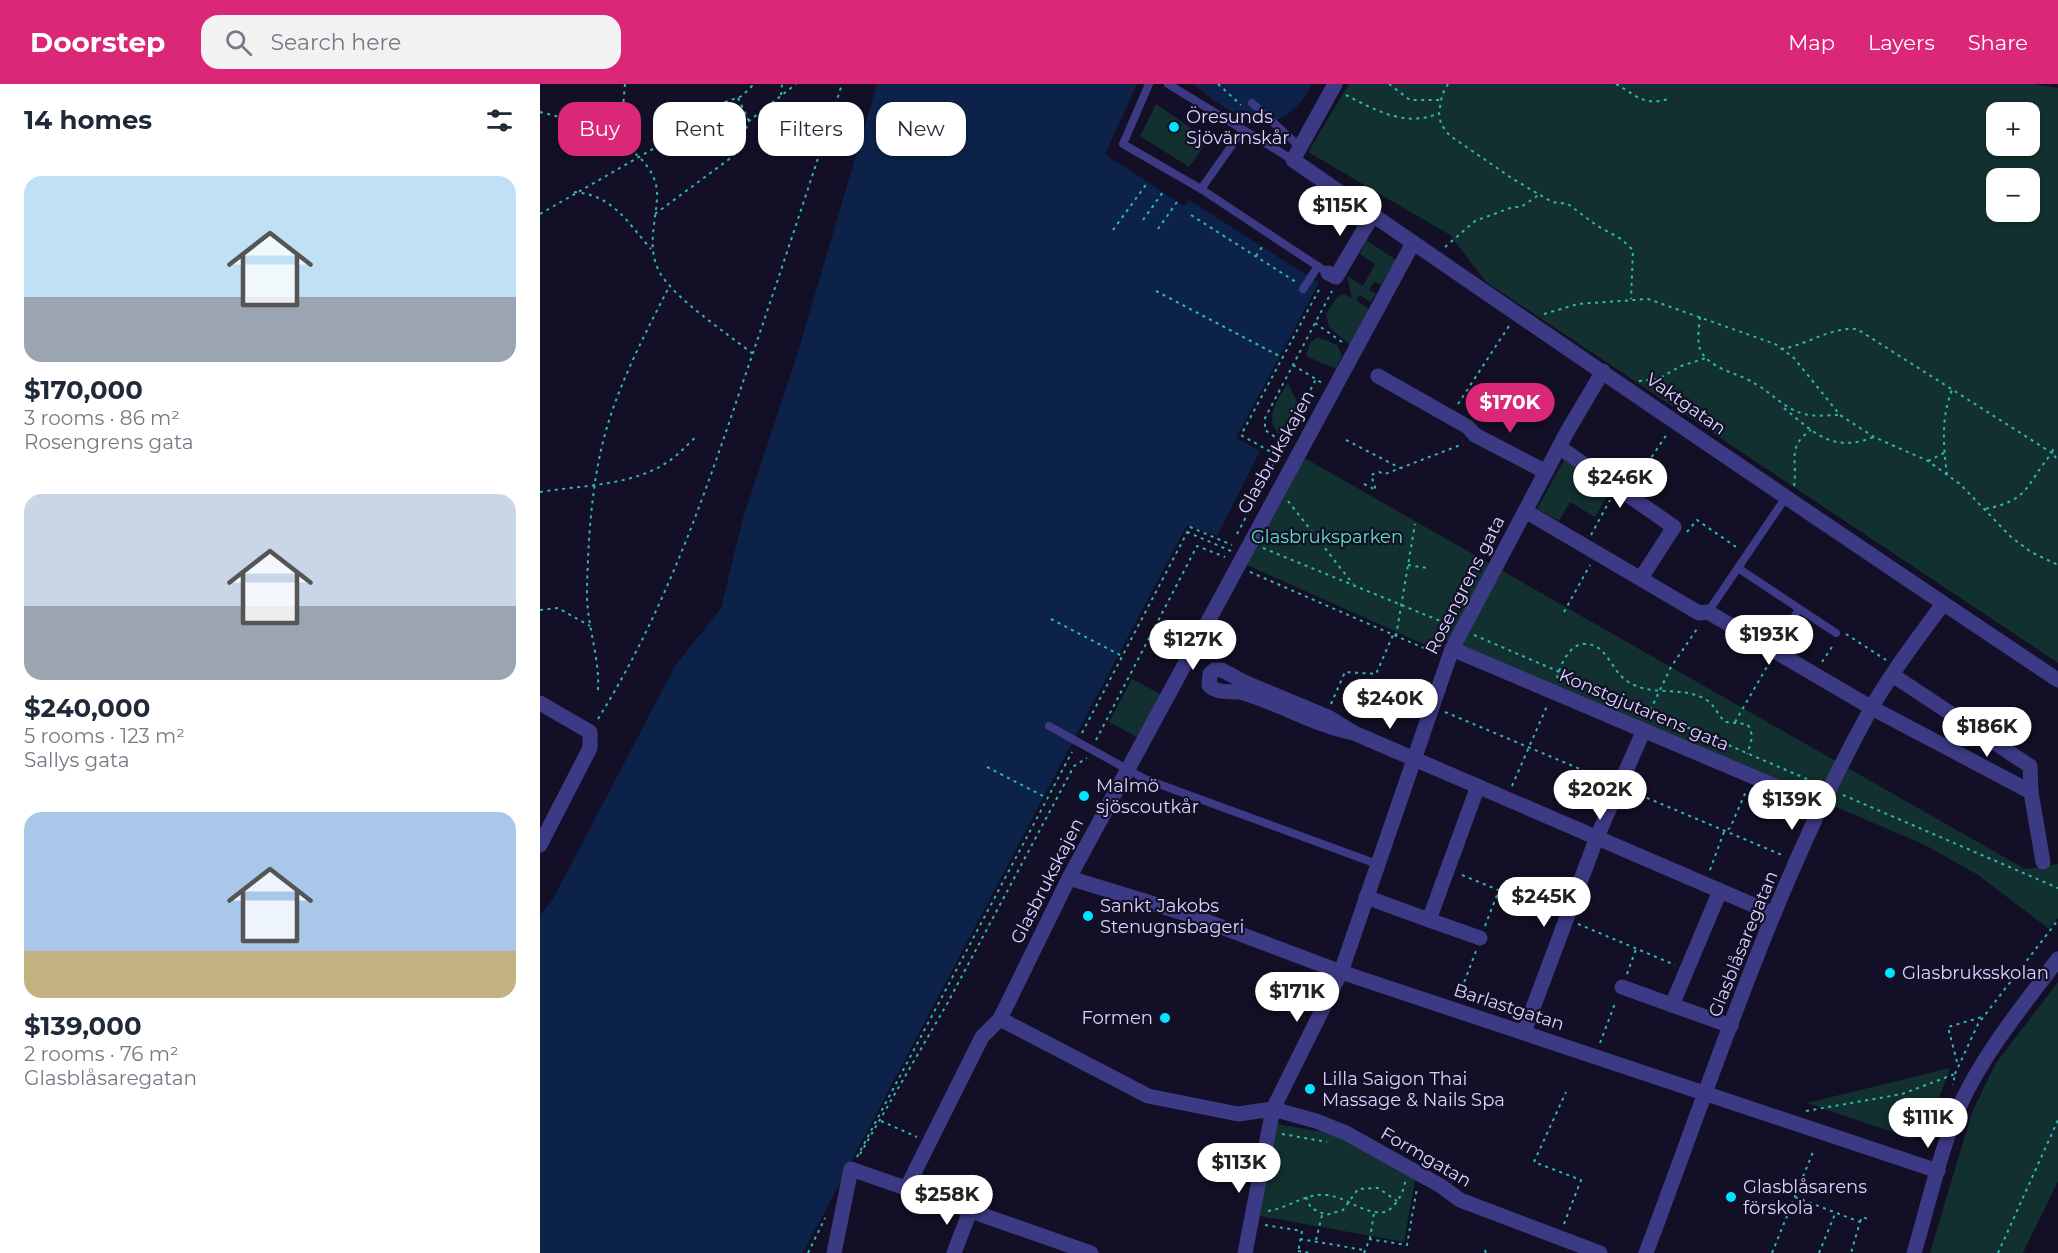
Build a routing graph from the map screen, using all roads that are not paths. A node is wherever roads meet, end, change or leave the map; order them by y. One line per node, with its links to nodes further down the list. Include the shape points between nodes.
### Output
1 (1149, 84): 7 (lane, via 1123,144)
2 (1168, 84): 5 (lane, Vaktgatan)
3 (1334, 86): 6 (street)
4 (1252, 103): 6 (lane)
5 (1242, 131): 6 (lane, Vaktgatan); 7 (lane)
6 (1297, 154): 8 (street, Vaktgatan)
7 (1201, 189): 10 (lane)
8 (1372, 216): 9 (street, Vaktgatan); 10 (street)
9 (1413, 243): 12 (street, Vaktgatan); 34 (street, Glasbrukskajen)
10 (1327, 272): 11 (lane)
11 (1303, 290)
12 (1603, 371): 14 (street, Rosengrens gata); 16 (street, Vaktgatan)
13 (1378, 376): 15 (street, via 1468,427 1475,435)
14 (1559, 447): 15 (street, Rosengrens gata); 19 (street, via 1674,527)
15 (1546, 472): 17 (street, Rosengrens gata)
16 (1786, 497): 18 (lane); 20 (street, Vaktgatan)
17 (1525, 511): 19 (street); 25 (street, Rosengrens gata)
18 (1738, 568): 21 (lane); 22 (lane)
19 (1641, 578): 22 (street, via 1699,613)
20 (1943, 604): 26 (street, Glasblåsaregatan); 27 (street, Vaktgatan)
21 (1799, 609): 23 (lane); 24 (lane)
22 (1708, 612): 24 (street)
23 (1836, 633)
24 (1775, 651): 29 (street)
25 (1450, 654): 31 (street, Konstgjutarens gata); 33 (street, Rosengrens gata)
26 (1896, 672): 29 (street, Glasblåsaregatan); 36 (street, via 2030,766)
27 (2058, 680)
28 (540, 703): 39 (street, via 590,732 590,748)
29 (1872, 708): 36 (street); 37 (street, Glasblåsaregatan)
30 (1049, 726): 34 (lane)
31 (1643, 732): 37 (street, Konstgjutarens gata); 38 (street)
32 (1354, 733): 32 (street, via 1326,716 1222,670 1214,670 1208,680 1215,690 1243,693 1327,728); 33 (street)
33 (1413, 758): 35 (street); 41 (street, Rosengrens gata)
34 (1128, 769): 41 (lane, via 1145,779); 42 (street, Glasbrukskajen)
35 (1478, 786): 38 (street); 46 (street)
36 (2031, 792): 40 (street)
37 (1822, 806): 45 (street, Glasblåsaregatan)
38 (1597, 837): 43 (street); 54 (street)
39 (542, 838)
40 (2043, 862)
41 (1377, 864): 44 (street, Rosengrens gata)
42 (1069, 878): 49 (street, Barlastgatan, via 1187,914); 52 (street, Glasbrukskajen)
43 (1720, 891): 45 (street); 51 (street)
44 (1366, 897): 46 (street); 49 (street, Rosengrens gata)
45 (1774, 914): 53 (street, Glasblåsaregatan)
46 (1429, 920): 47 (street)
47 (1480, 938)
48 (2058, 959): 57 (street, via 2007,1024 1974,1076 1959,1107)
49 (1341, 972): 54 (street, Barlastgatan); 56 (street, Rosengrens gata)
50 (1622, 987): 51 (street)
51 (1672, 1005): 53 (street)
52 (1000, 1019): 56 (street, Formgatan, via 1148,1096 1238,1114); 58 (street, Glasbrukskajen, via 982,1037)
53 (1731, 1026): 55 (street, Glasblåsaregatan)
54 (1524, 1032): 55 (street, Barlastgatan)
55 (1706, 1093): 57 (street, Barlastgatan); 65 (street, Glasblåsaregatan)
56 (1273, 1109): 63 (street, Rosengrens gata); 64 (street, Formgatan, via 1346,1133 1460,1200)
57 (1938, 1171): 66 (street)
58 (906, 1189): 59 (street); 60 (street, via 851,1170)
59 (970, 1211): 61 (street); 62 (street)
60 (834, 1253)
61 (954, 1253)
62 (1091, 1253)
63 (1245, 1253)
64 (1600, 1253)
65 (1646, 1253)
66 (1914, 1253)

